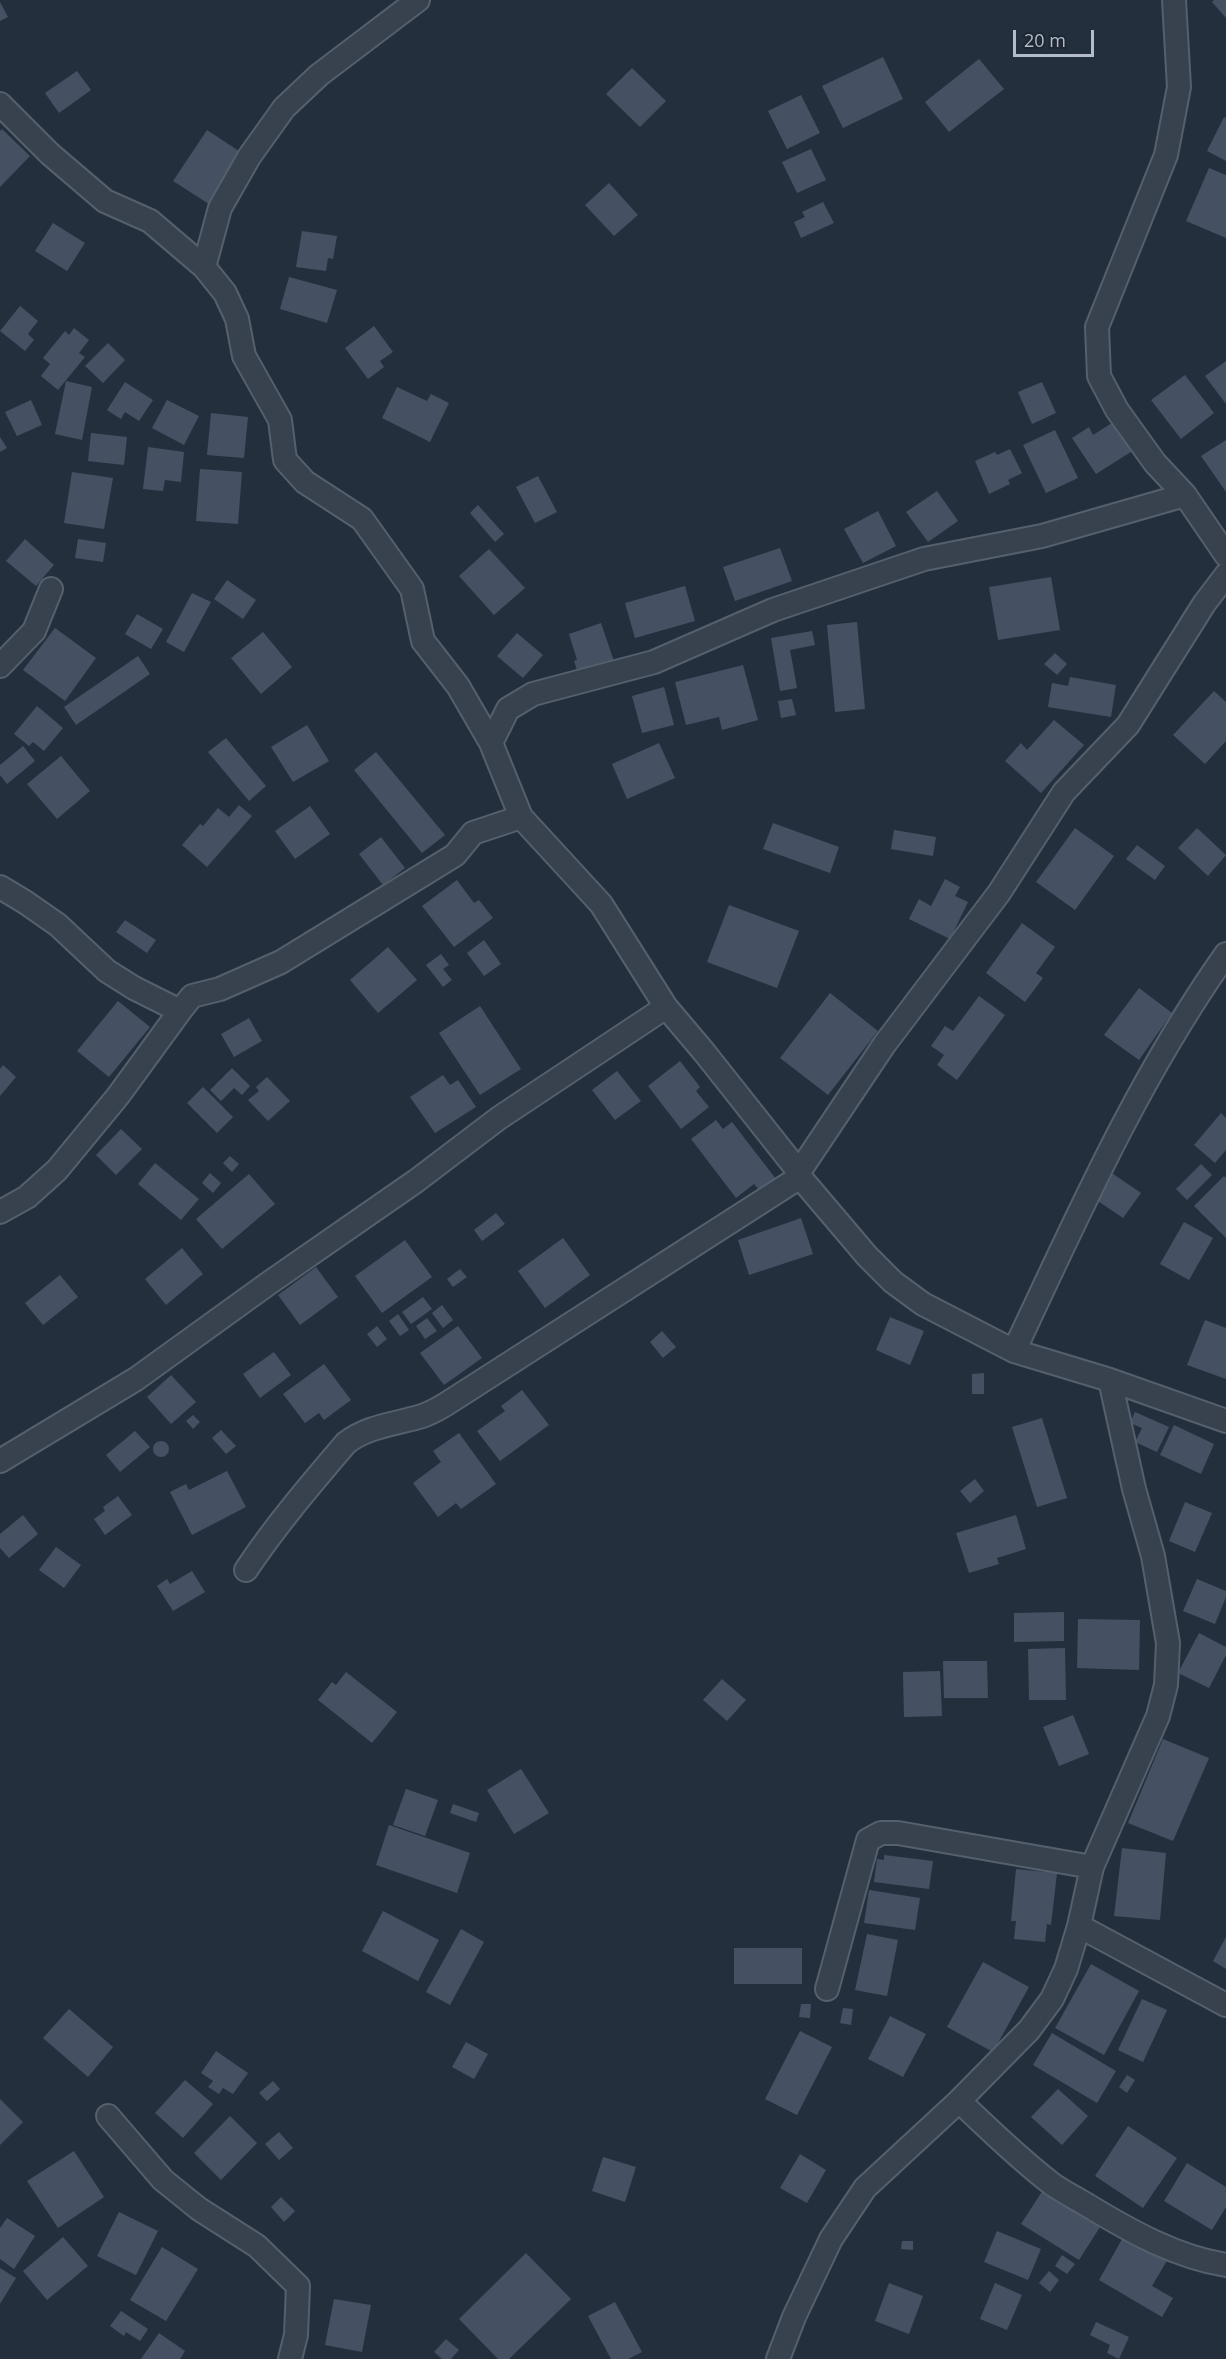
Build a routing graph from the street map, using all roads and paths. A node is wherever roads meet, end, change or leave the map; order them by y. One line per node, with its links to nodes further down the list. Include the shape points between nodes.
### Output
1 (418, 0): 4 (street, via 319,75 284,108 249,157 220,208)
2 (1174, 0): 5 (street, via 1179,87 1166,155 1097,327 1099,376 1117,410 1155,463)
3 (0, 104): 4 (street, via 105,201 150,221)
4 (204, 267): 10 (street, via 225,292 237,318 244,356 280,420 285,460 304,482 362,519 412,589 423,641 458,686)
5 (1185, 495): 6 (street); 10 (street, via 1042,536 924,560 773,610 654,662 533,694 508,709)
6 (1226, 555)
7 (1226, 575): 16 (street, via 1128,725 1064,792 999,893 884,1045)
8 (51, 590): 9 (street, via 34,631)
9 (0, 666)
10 (491, 743): 11 (street)
11 (522, 817): 14 (street, via 600,904); 15 (street, via 473,833 455,855 290,956 220,989 192,996)
12 (0, 887): 15 (street, via 58,925 107,971)
13 (1226, 954): 18 (street, via 1191,1003 1127,1117)
14 (666, 1007): 16 (street); 21 (street, via 499,1118 136,1379)
15 (180, 1011): 17 (street, via 57,1170 27,1197)
16 (800, 1175): 18 (street, via 893,1282 923,1304); 22 (street, via 454,1400 428,1414 355,1436 300,1497)
17 (0, 1212)
18 (1014, 1351): 19 (street)
19 (1110, 1380): 20 (street); 23 (street, via 1168,1643 1166,1685 1158,1716)
20 (1226, 1421)
21 (0, 1461)
22 (246, 1570)
23 (1092, 1867): 24 (street); 25 (street, via 881,1833 868,1840)
24 (1079, 1926): 26 (street); 27 (street, via 1052,1999 1029,2030)
25 (827, 1989)
26 (1226, 2005)
27 (959, 2101): 29 (street, via 1053,2184 1159,2244); 31 (street, via 865,2188 831,2239)
28 (108, 2116): 30 (street, via 163,2180 199,2209 257,2246 298,2286 296,2335)
29 (1226, 2265)
30 (290, 2359)
31 (778, 2359)

